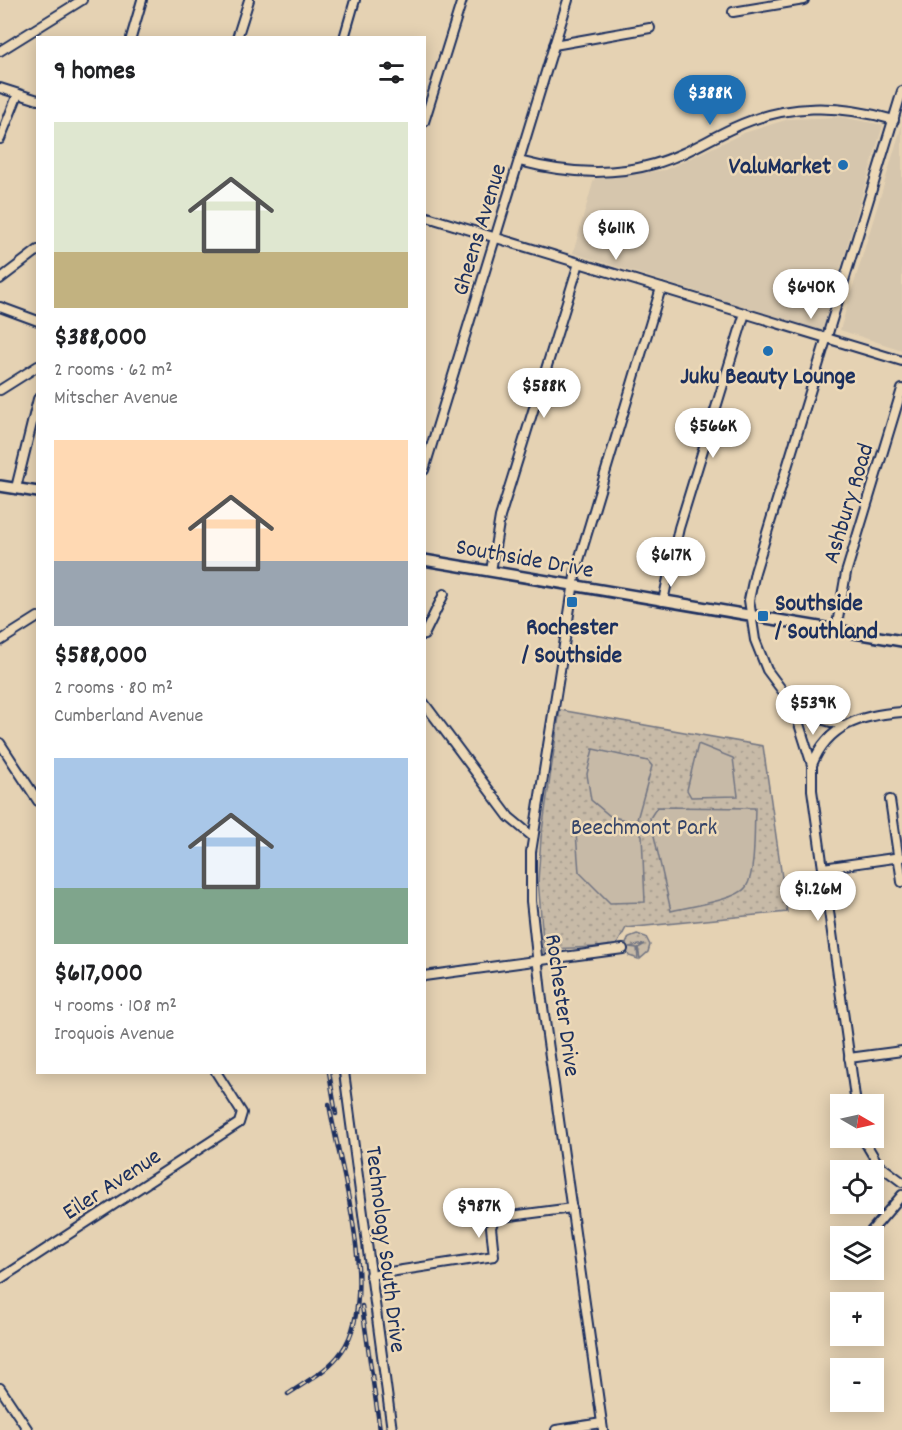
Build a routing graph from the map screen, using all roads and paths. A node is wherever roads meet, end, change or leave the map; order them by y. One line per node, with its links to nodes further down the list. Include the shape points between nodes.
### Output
1 (82, 0): 14 (street)
2 (142, 0): 10 (street)
3 (249, 0): 11 (street)
4 (355, 0): 12 (street)
5 (462, 0): 19 (street)
6 (568, 0): 13 (street, Gheens Avenue)
7 (804, 0): 8 (street)
8 (733, 12)
9 (650, 28): 13 (street)
10 (132, 36)
11 (238, 36)
12 (345, 36)
13 (554, 45): 22 (street, Gheens Avenue)
14 (0, 51)
15 (0, 88): 17 (street)
16 (902, 91): 20 (street)
17 (18, 94): 18 (street); 21 (street)
18 (36, 99)
19 (426, 116)
20 (894, 120): 22 (street, via 843,108 803,108 747,122 684,154 642,167 584,172); 32 (street)
21 (0, 140)
22 (519, 161): 24 (street, Gheens Avenue)
23 (426, 217): 24 (street)
24 (496, 238): 26 (street); 38 (street, Gheens Avenue)
25 (36, 252): 27 (street)
26 (579, 263): 28 (street); 43 (street, via 500,517)
27 (0, 279)
28 (661, 288): 30 (street); 44 (street, Rochester Drive)
29 (0, 307): 31 (street)
30 (744, 313): 32 (street); 46 (street, via 679,528)
31 (36, 320)
32 (827, 338): 33 (street); 47 (street, via 755,572)
33 (902, 361)
34 (36, 367): 36 (street)
35 (902, 389): 49 (street, Ashbury Road, via 846,573)
36 (0, 390)
37 (36, 407): 40 (street)
38 (426, 464)
39 (0, 486): 40 (main road)
40 (16, 488): 41 (main road)
41 (36, 492)
42 (426, 560): 43 (main road, Southside Drive)
43 (491, 571): 44 (main road, Southside Drive)
44 (574, 585): 46 (main road, Southside Drive); 61 (street, Rochester Drive)
45 (444, 594): 50 (street)
46 (663, 600): 47 (main road, Southside Drive)
47 (750, 614): 49 (main road, Southside Drive); 53 (street, via 760,655)
48 (36, 618): 51 (street)
49 (836, 630): 52 (main road, Southside Drive)
50 (426, 631)
51 (0, 641)
52 (902, 641)
53 (793, 705): 56 (street); 58 (street)
54 (426, 706): 61 (street, via 509,817)
55 (902, 712): 56 (street, via 867,716)
56 (841, 726): 58 (street, via 822,746)
57 (0, 743): 59 (street)
58 (812, 765): 63 (street)
59 (36, 798)
60 (890, 800): 62 (street)
61 (532, 837): 66 (street, Rochester Drive, via 531,901)
62 (900, 857): 63 (street); 64 (street)
63 (823, 867): 69 (street)
64 (902, 882)
65 (623, 949): 66 (street)
66 (538, 960): 67 (street); 76 (street, Rochester Drive)
67 (426, 976)
68 (902, 1051): 69 (street)
69 (849, 1058): 72 (street)
70 (217, 1074): 79 (street, Eiler Avenue, via 237,1105 242,1119 237,1125)
71 (344, 1074): 78 (street, Technology South Drive)
72 (854, 1094)
73 (869, 1148): 74 (street, via 878,1164)
74 (902, 1182)
75 (902, 1195): 77 (street)
76 (572, 1208): 78 (street, via 495,1218 491,1227 494,1256); 81 (street, Rochester Drive)
77 (876, 1226)
78 (370, 1275): 83 (street, Technology South Drive)
79 (0, 1279)
80 (0, 1388): 82 (street)
81 (602, 1427): 84 (street)
82 (28, 1430)
83 (392, 1430)
84 (556, 1430)

